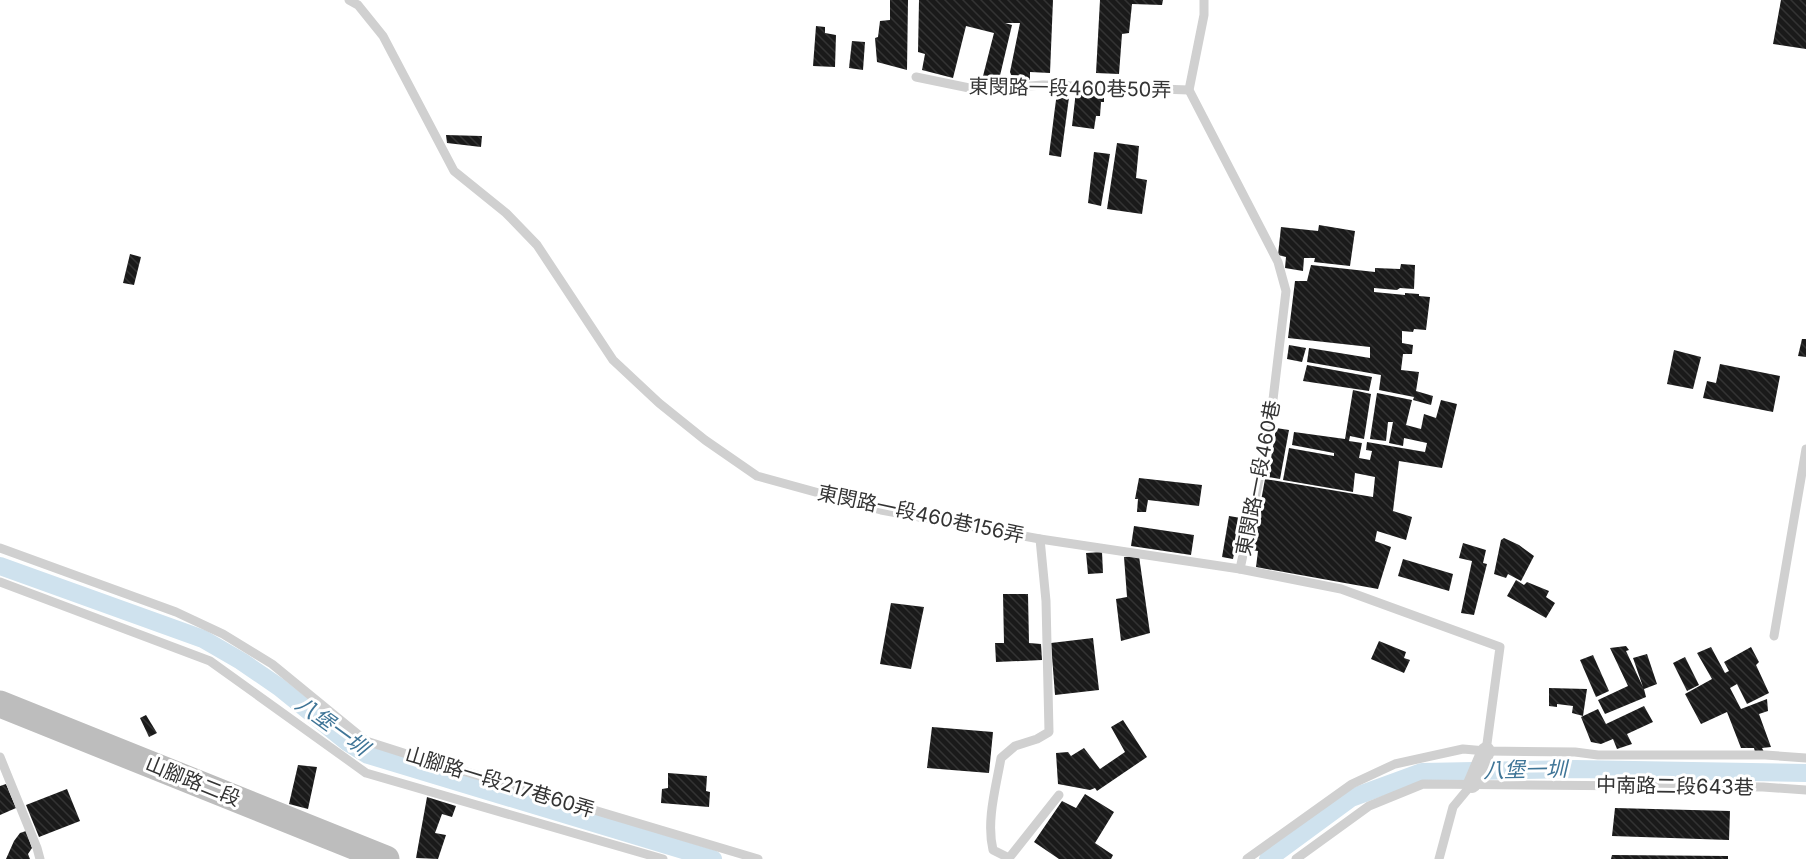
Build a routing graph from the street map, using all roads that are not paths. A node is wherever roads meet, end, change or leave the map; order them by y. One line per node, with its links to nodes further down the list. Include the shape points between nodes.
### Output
1 (350, 0): 6 (lane, 東閔路一段460巷156弄, via 383,36 454,171 506,213 537,245 613,360 659,404 705,440 757,476 881,510)
2 (1204, 0): 4 (lane)
3 (916, 77): 4 (lane, 東閔路一段460巷50弄, via 979,90 1043,85)
4 (1189, 90): 8 (lane, 東閔路一段460巷, via 1278,262 1286,291 1269,433)
5 (1806, 449): 10 (lane)
6 (1040, 539): 8 (lane, 東閔路一段460巷156弄); 17 (lane, 東閔路一段460巷156弄, via 1046,601 1049,732 1015,746 1001,758 991,820 993,850 1009,858)
7 (0, 548): 21 (lane, 山腳路一段217巷60弄, via 176,612 223,634 272,664 366,741)
8 (1240, 569): 12 (lane, 東閔路一段460巷, via 1341,589 1500,647)
9 (0, 582): 20 (lane, via 210,661 366,773)
10 (1774, 636)
11 (0, 704): 19 (main road, 山腳路二段)
12 (1486, 751): 14 (lane); 15 (street, 東閔路一段460巷); 22 (lane, via 1463,749 1395,764 1352,784)
13 (0, 758): 18 (lane)
14 (1806, 758)
15 (1472, 784): 16 (lane, 中南路二段643巷); 23 (lane, 中南路二段643巷, via 1423,784 1369,806); 24 (lane, via 1453,807)
16 (1806, 790)
17 (1059, 795)
18 (40, 859)
19 (386, 859)
20 (663, 859)
21 (758, 859)
22 (1246, 859)
23 (1296, 859)
24 (1439, 859)

